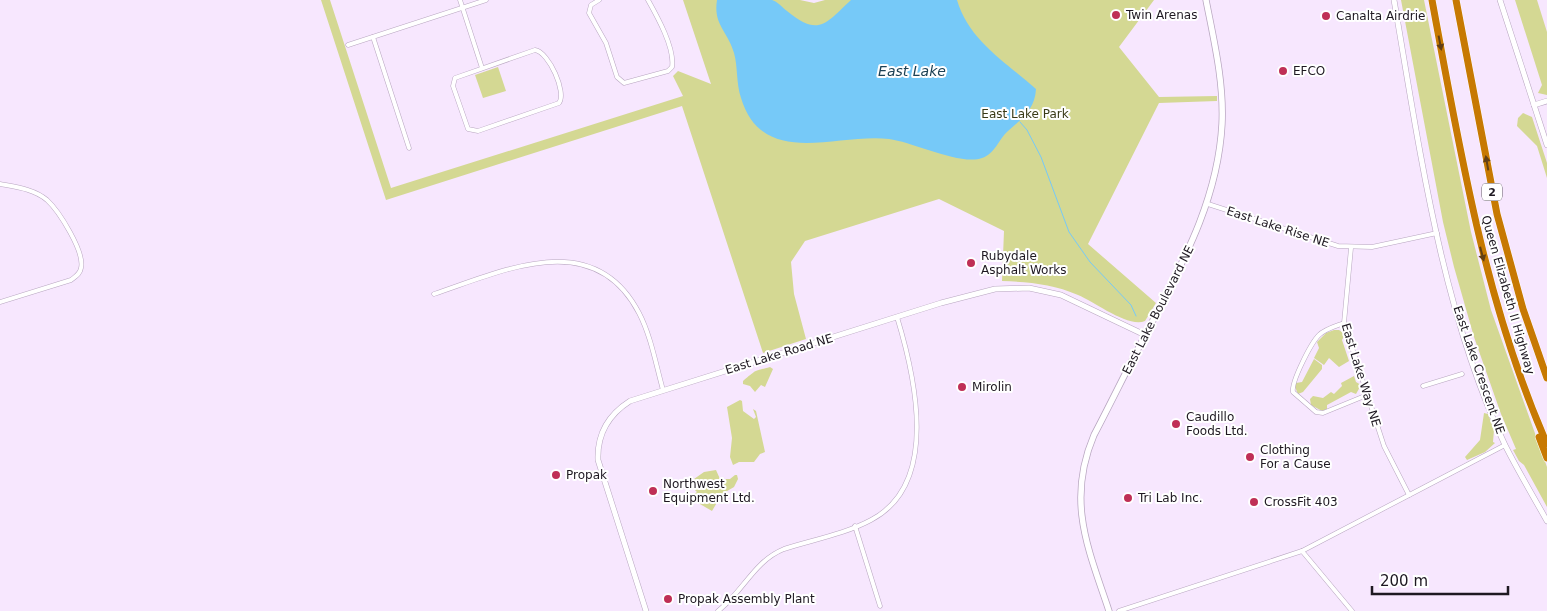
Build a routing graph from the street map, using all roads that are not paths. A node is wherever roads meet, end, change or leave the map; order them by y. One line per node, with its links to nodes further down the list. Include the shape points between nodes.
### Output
1 (460, 0): 10 (street)
2 (486, 0): 10 (street)
3 (599, 0): 4 (street, via 591,5 589,13 606,43 617,77 624,83 668,71 672,67 663,30)
4 (648, 0)
5 (1206, 0): 19 (main road, East Lake Boulevard NE, via 1219,67 1222,122 1216,172)
6 (1394, 0): 20 (street, East Lake Crescent NE)
7 (1432, 0): 31 (highway, Queen Elizabeth II Highway / 2, one-way to 31, via 1482,254)
8 (1456, 0): 28 (highway, Queen Elizabeth II Highway / 2, one-way to 8, via 1523,309 1497,214)
9 (1500, 0): 15 (street)
10 (462, 8): 11 (street); 13 (street)
11 (373, 37): 12 (street); 17 (street)
12 (348, 45)
13 (482, 68): 13 (street, via 539,51 552,67 562,98 556,105 478,131 471,130 466,126 453,81 458,76)
14 (1547, 101): 15 (street)
15 (1534, 105): 16 (street)
16 (1547, 146)
17 (409, 148)
18 (0, 184): 23 (street, via 26,189 47,200 74,238 82,266 79,274 71,280)
19 (1208, 204): 21 (street, East Lake Rise NE, via 1312,240); 26 (main road, East Lake Boulevard NE, via 1192,245)
20 (1437, 233): 21 (street, East Lake Rise NE, via 1372,247); 34 (street, East Lake Crescent NE, via 1469,349)
21 (1351, 248): 25 (street, East Lake Way NE)
22 (434, 294): 30 (street, via 534,262 572,262 587,266 614,282 632,301 646,330)
23 (0, 302)
24 (897, 317): 26 (street, East Lake Road NE, via 986,290 1029,288 1068,297); 30 (street, East Lake Road NE); 38 (street, via 914,384 911,471 894,502 875,518)
25 (1344, 323): 32 (street, East Lake Way NE); 32 (street, via 1317,337 1295,380 1293,392 1316,412 1323,414)
26 (1145, 335): 43 (main road, East Lake Boulevard NE, via 1094,436 1081,479 1084,534)
27 (1462, 374): 29 (street)
28 (1547, 378)
29 (1423, 386)
30 (663, 390): 41 (street, East Lake Road NE, via 630,401 615,412 601,434 598,453 599,469)
31 (1525, 391): 33 (highway, Queen Elizabeth II Highway / 2); 35 (highway)
32 (1367, 394): 36 (street, East Lake Way NE, via 1384,446)
33 (1547, 444)
34 (1506, 445): 36 (street, East Lake Crescent NE); 37 (street)
35 (1547, 458)
36 (1409, 495): 39 (street, East Lake Crescent NE)
37 (1547, 521)
38 (856, 526): 40 (street); 42 (street, via 771,555)
39 (1302, 551): 44 (street, East Lake Crescent NE); 45 (street)
40 (880, 606)
41 (646, 611)
42 (718, 611)
43 (1108, 611)
44 (1119, 611)
45 (1352, 611)

